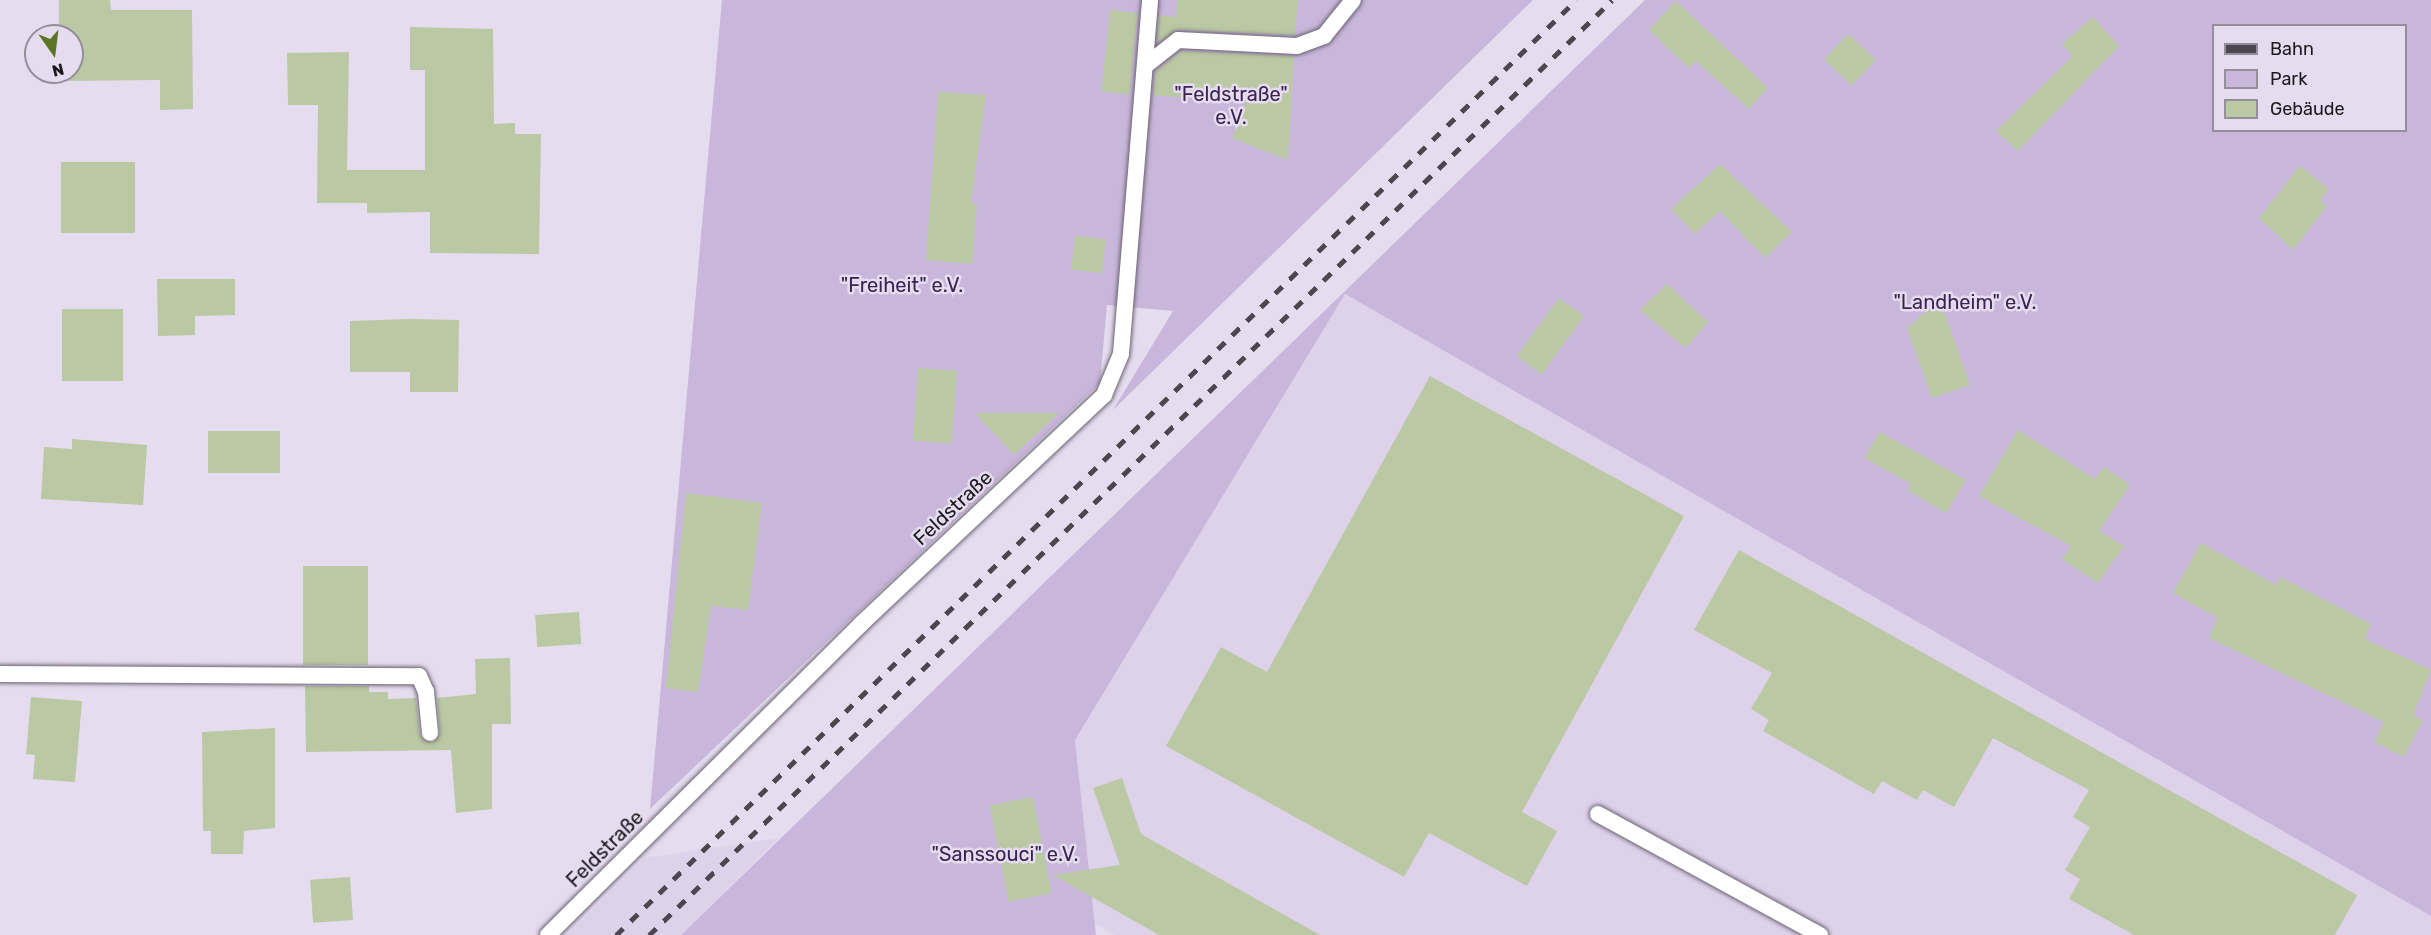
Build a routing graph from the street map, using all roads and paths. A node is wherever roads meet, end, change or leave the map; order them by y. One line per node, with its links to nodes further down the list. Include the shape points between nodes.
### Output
1 (1150, 0): 3 (lane, Feldstraße)
2 (1353, 0): 3 (lane, via 1324,36 1297,46 1178,40)
3 (1145, 66): 7 (lane, Feldstraße, via 1121,354 1104,395 861,624)
4 (0, 674): 5 (lane, via 419,676 426,692)
5 (430, 733)
6 (1598, 814): 8 (lane)
7 (548, 935)
8 (1820, 935)

